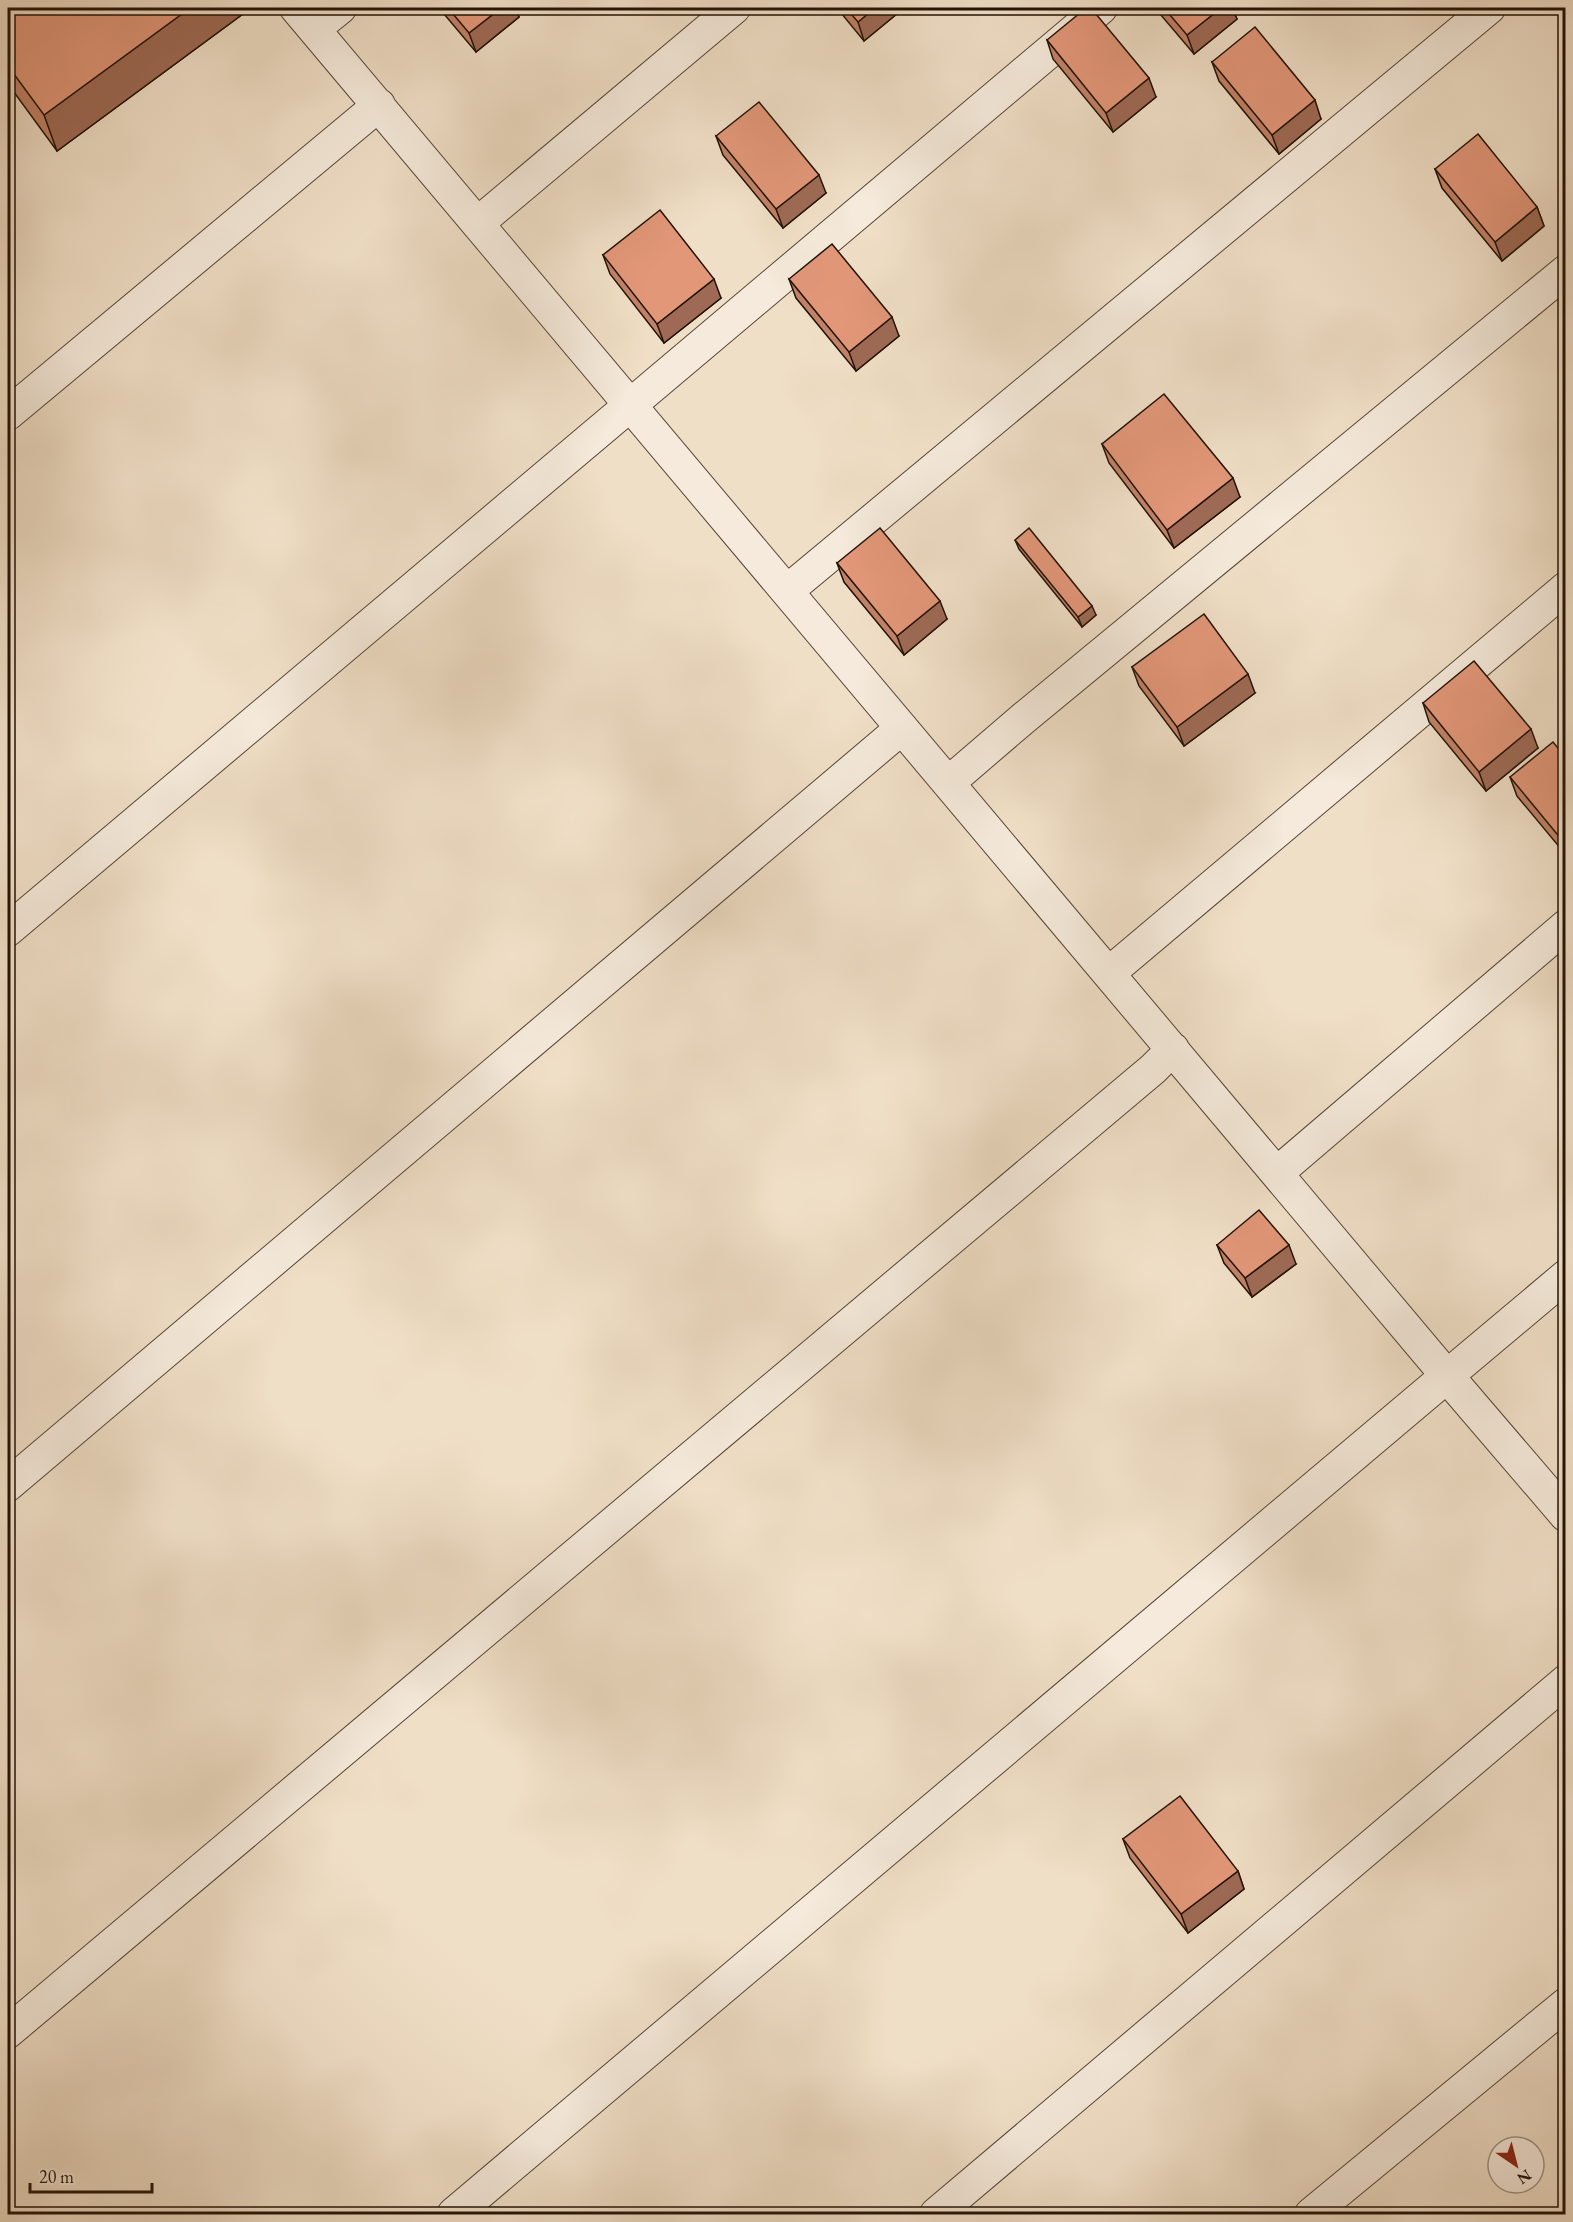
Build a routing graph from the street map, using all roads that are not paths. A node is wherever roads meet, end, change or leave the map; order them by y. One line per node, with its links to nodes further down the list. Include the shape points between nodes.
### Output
1 (340, 8): 5 (street)
2 (734, 8): 7 (street)
3 (1101, 8): 9 (street)
4 (1489, 8): 12 (street)
5 (305, 18): 6 (street)
6 (379, 105): 7 (street); 10 (street)
7 (478, 223): 9 (street)
8 (1566, 271): 14 (street)
9 (630, 405): 12 (street); 16 (street)
10 (8, 414)
11 (1566, 588): 17 (street)
12 (787, 591): 13 (street)
13 (902, 728): 14 (street); 22 (street)
14 (948, 783): 17 (street)
15 (1566, 926): 19 (street)
16 (8, 930)
17 (1109, 973): 18 (street)
18 (1173, 1049): 19 (street); 26 (street)
19 (1277, 1173): 21 (street)
20 (1566, 1276): 21 (street)
21 (1447, 1376): 23 (street); 27 (street)
22 (8, 1485)
23 (1566, 1515)
24 (1566, 1681): 28 (street)
25 (1566, 2004): 29 (street)
26 (8, 2032)
27 (454, 2214)
28 (936, 2214)
29 (1311, 2214)

